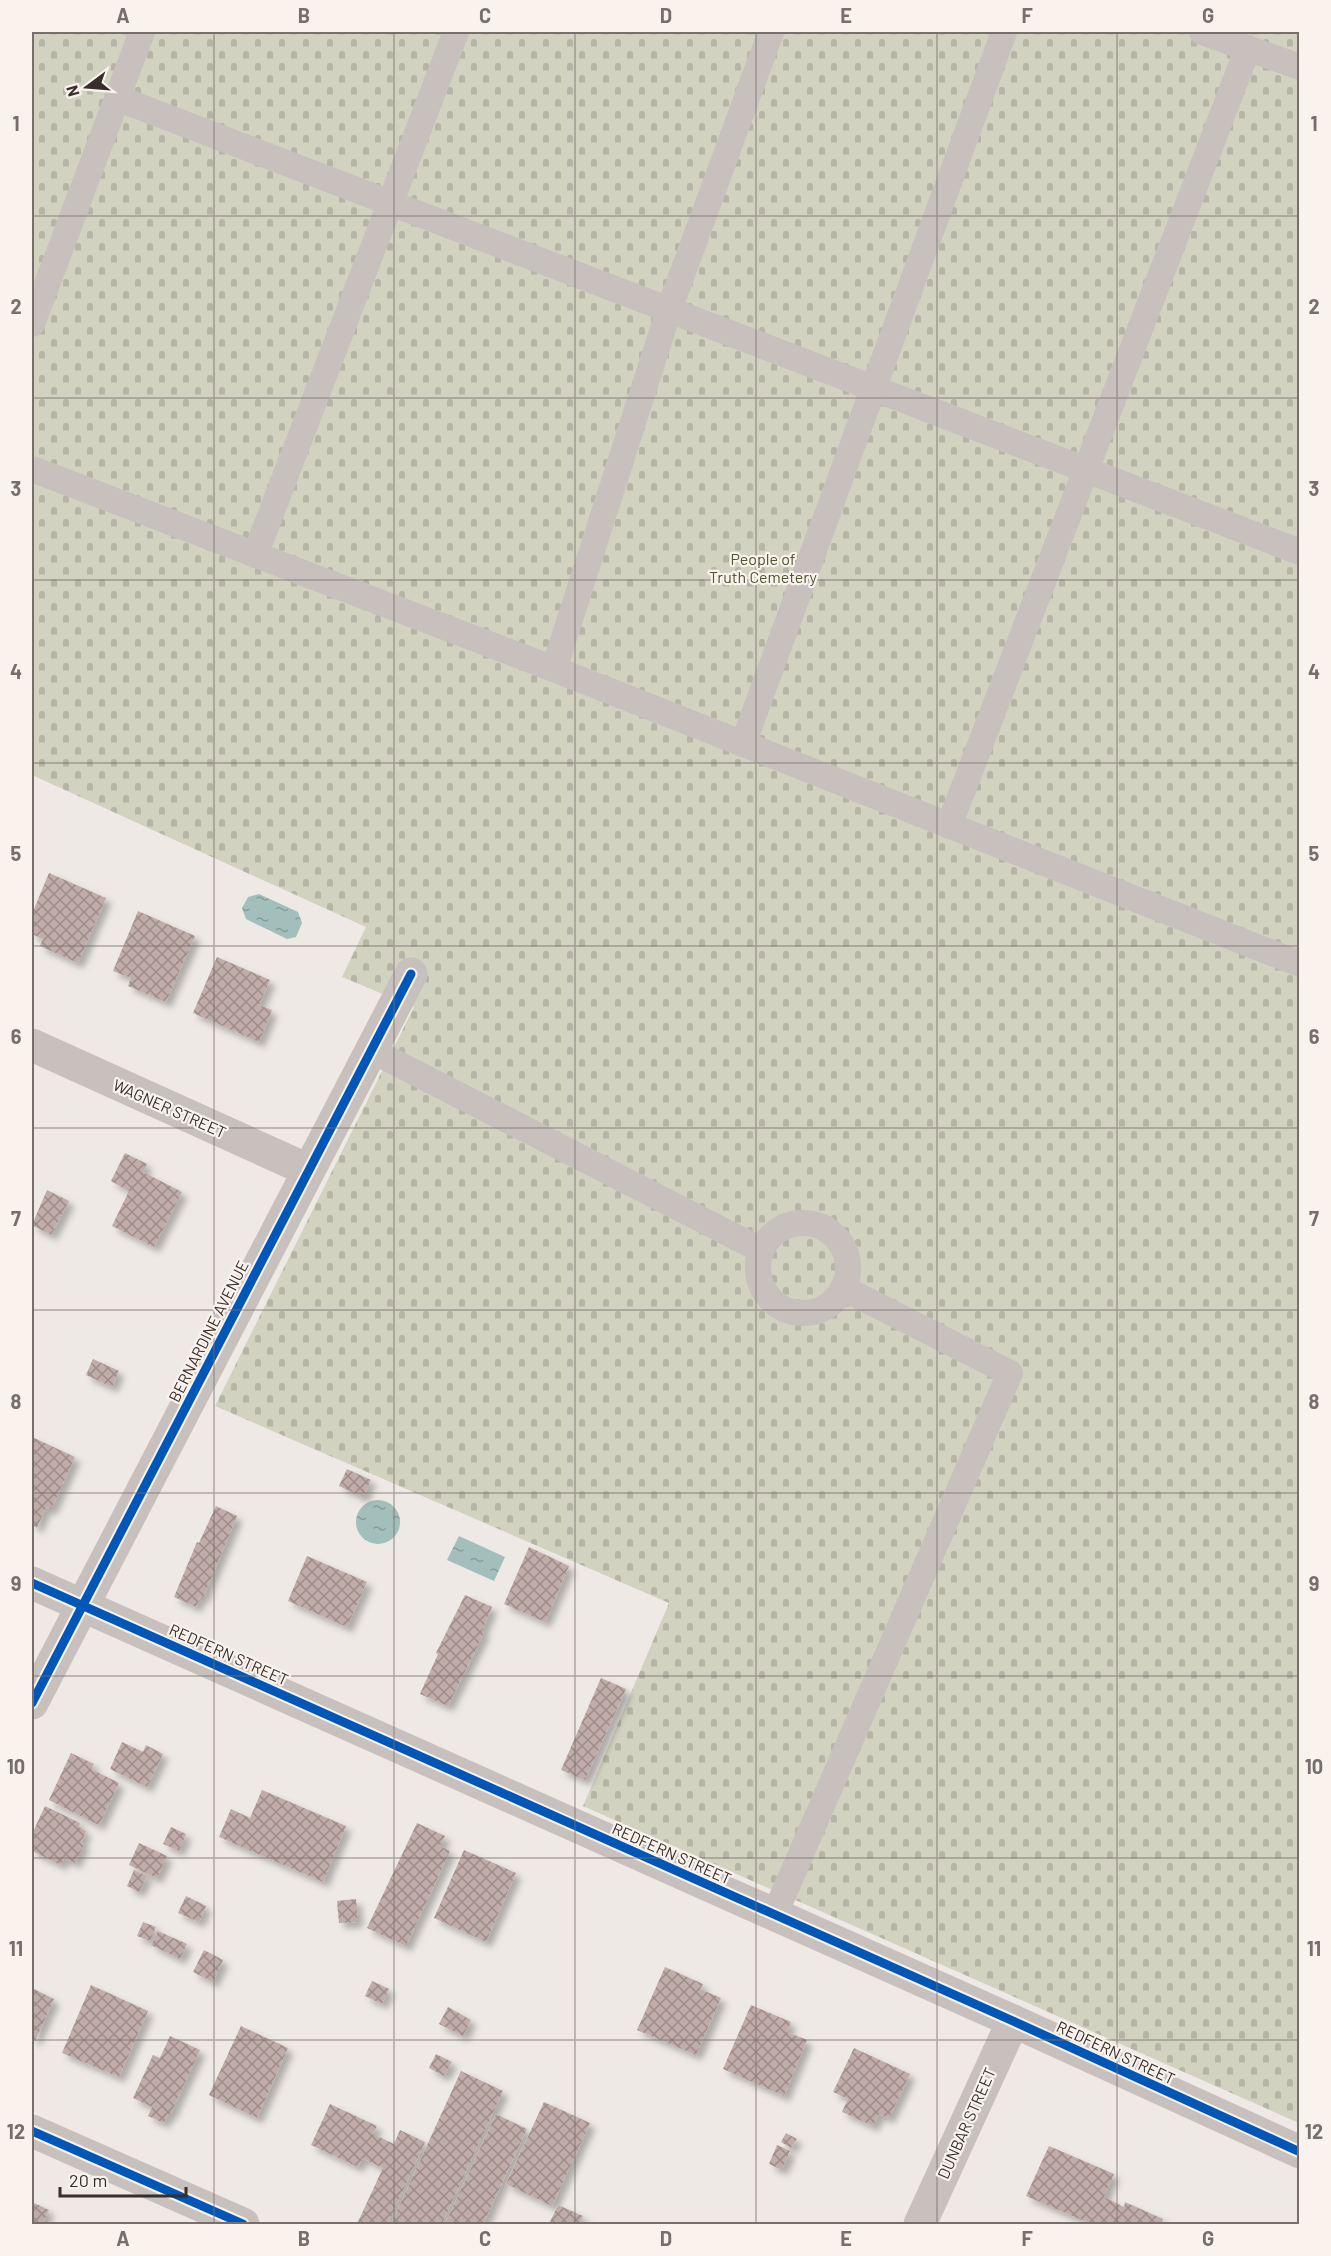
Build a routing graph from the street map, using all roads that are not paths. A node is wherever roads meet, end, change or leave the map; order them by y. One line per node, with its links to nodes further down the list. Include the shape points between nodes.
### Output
1 (142, 32): 8 (lane)
2 (456, 32): 9 (lane)
3 (771, 32): 10 (lane)
4 (1004, 32): 12 (lane)
5 (1202, 32): 6 (lane)
6 (1248, 48): 7 (lane); 14 (lane)
7 (1299, 68)
8 (117, 98): 9 (lane); 11 (lane)
9 (390, 202): 10 (lane); 16 (lane)
10 (669, 310): 12 (lane); 17 (lane)
11 (32, 324)
12 (875, 388): 14 (lane); 18 (lane)
13 (32, 469): 16 (lane)
14 (1086, 470): 15 (lane); 19 (lane)
15 (1299, 552)
16 (255, 555): 17 (lane)
17 (554, 669): 18 (lane)
18 (743, 744): 19 (lane)
19 (949, 826): 20 (lane)
20 (1299, 964)
21 (411, 974): 23 (street, BERNARDINE AVENUE)
22 (32, 1045): 24 (street, WAGNER STREET)
23 (371, 1050): 24 (street, BERNARDINE AVENUE); 25 (lane)
24 (308, 1170): 28 (street, BERNARDINE AVENUE)
25 (761, 1250): 26 (lane, via 758,1275 769,1298 778,1306 802,1313 815,1311 826,1306); 26 (lane, via 769,1238 793,1223 822,1226 845,1253 848,1274)
26 (843, 1288): 30 (lane, via 1010,1373)
27 (32, 1583): 28 (street, REDFERN STREET)
28 (82, 1605): 29 (street, BERNARDINE AVENUE); 30 (street, REDFERN STREET)
29 (32, 1703)
30 (774, 1916): 31 (street, REDFERN STREET)
31 (1012, 2021): 33 (street, REDFERN STREET); 35 (street, DUNBAR STREET)
32 (32, 2131): 34 (street)
33 (1299, 2152)
34 (243, 2224)
35 (920, 2224)

